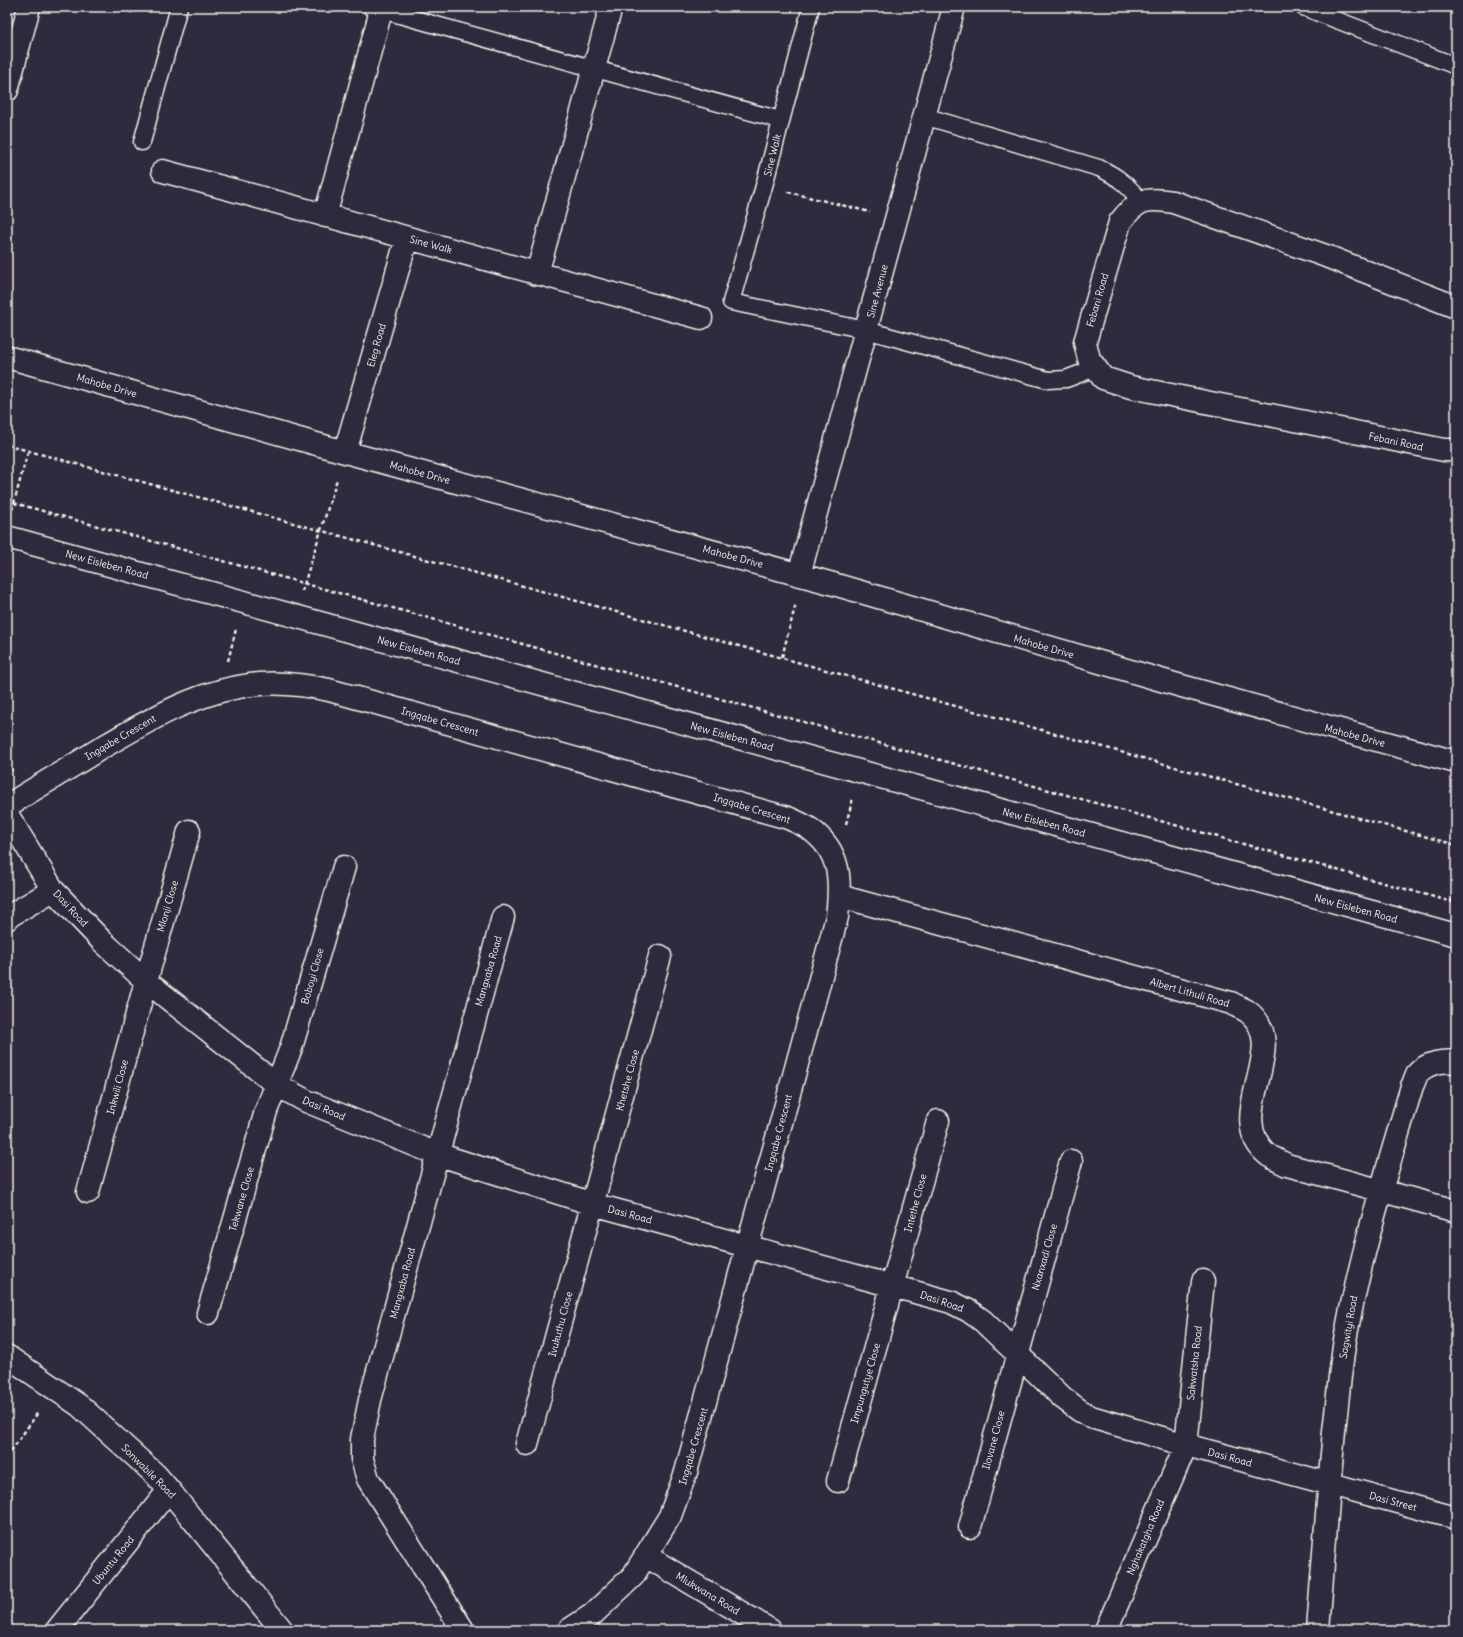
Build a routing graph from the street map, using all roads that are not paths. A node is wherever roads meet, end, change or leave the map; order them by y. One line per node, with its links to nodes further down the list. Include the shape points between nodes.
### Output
1 (29, 7): 10 (street)
2 (179, 7): 13 (lane)
3 (611, 7): 9 (street)
4 (811, 7): 12 (lane, Sine Walk)
5 (954, 7): 11 (street, Sine Avenue)
6 (1303, 7): 8 (lane)
7 (378, 8): 9 (lane); 16 (street)
8 (1456, 66)
9 (594, 69): 12 (lane); 18 (street)
10 (7, 90)
11 (924, 116): 15 (lane, via 1099,168 1115,175); 21 (street, Sine Avenue)
12 (780, 120): 21 (lane, Sine Walk, via 731,302)
13 (142, 142)
14 (163, 171): 16 (street, Sine Walk)
15 (1142, 202): 19 (street, via 1173,202 1326,256); 23 (street, Febani Road, via 1131,208 1120,222 1085,342 1089,359)
16 (325, 216): 17 (street, Sine Walk)
17 (407, 238): 18 (street, Sine Walk); 25 (street, Eleg Road)
18 (537, 274): 20 (street, Sine Walk)
19 (1456, 307)
20 (701, 318)
21 (866, 330): 23 (lane, via 1048,380 1066,379); 27 (street, Sine Avenue)
22 (7, 358): 25 (street, Mahobe Drive)
23 (1095, 368): 24 (street, Febani Road, via 1103,378 1131,387 1444,450)
24 (1456, 450)
25 (345, 452): 27 (street, Mahobe Drive)
26 (9, 527): 37 (street, New Eisleben Road, via 243,602)
27 (799, 575): 28 (street, Mahobe Drive)
28 (1456, 762)
29 (7, 806): 34 (street, Ingqabe Crescent, via 144,723 184,702 221,690 259,684 294,683 329,690 788,818 810,829 825,842 834,857 839,877)
30 (7, 814): 33 (street, Dasi Road)
31 (189, 831): 39 (street, Mlonji Close)
32 (344, 867): 41 (street, Boboyi Close, via 291,1048)
33 (53, 890): 36 (street); 39 (street, Dasi Road, via 102,941)
34 (839, 896): 45 (street, Albert Lithuli Road, via 1231,1003 1248,1012 1258,1024 1264,1038 1264,1053 1251,1118 1255,1140 1268,1155 1287,1165); 49 (street, Ingqabe Crescent, via 837,917)
35 (503, 917): 43 (street, Mangxaba Road)
36 (7, 919)
37 (1456, 935)
38 (660, 956): 47 (street, Khetshe Close)
39 (146, 981): 41 (street, Dasi Road); 46 (street, Inkwili Close)
40 (1456, 1062): 45 (street, Sagwityi Road, via 1430,1065 1418,1074 1412,1086)
41 (277, 1085): 43 (street, Dasi Road, via 306,1101); 52 (street, Tekwane Close, via 266,1111)
42 (938, 1121): 51 (street, Intethe Close)
43 (437, 1154): 47 (street, Dasi Road); 65 (street, Mangxaba Road, via 370,1400 362,1440 362,1459 368,1479)
44 (1071, 1161): 53 (street, Nxanxadi Close)
45 (1382, 1190): 48 (street, Albert Lithuli Road); 58 (street, Sagwityi Road, via 1345,1336)
46 (88, 1192)
47 (593, 1204): 49 (street, Dasi Road); 55 (street, Ivukuthu Close)
48 (1456, 1211)
49 (748, 1245): 51 (street, Dasi Road); 62 (street, Ingqabe Crescent, via 686,1472 670,1516)
50 (1203, 1281): 56 (street, Sakwatsha Road)
51 (892, 1285): 53 (street, Dasi Road, via 951,1302 970,1311); 57 (street, Impungutye Close)
52 (208, 1313)
53 (1017, 1354): 56 (street, Dasi Road, via 1079,1410 1105,1421); 61 (street, Ilovane Close)
54 (7, 1356): 59 (street, Sonwabile Road, via 80,1406)
55 (527, 1444)
56 (1186, 1445): 58 (street, Dasi Road); 68 (street, Nghakatgha Road)
57 (838, 1481)
58 (1329, 1483): 60 (street, Dasi Street); 69 (street, Sagwityi Road)
59 (169, 1490): 63 (street, Sonwabile Road); 64 (street, Ubuntu Road)
60 (1456, 1518)
61 (970, 1527)
62 (646, 1556): 66 (street, Ingqabe Crescent, via 634,1576 592,1615); 67 (street, Mlukwana Road)
63 (280, 1629)
64 (57, 1630)
65 (463, 1630)
66 (569, 1630)
67 (770, 1630)
68 (1106, 1630)
69 (1318, 1630)

